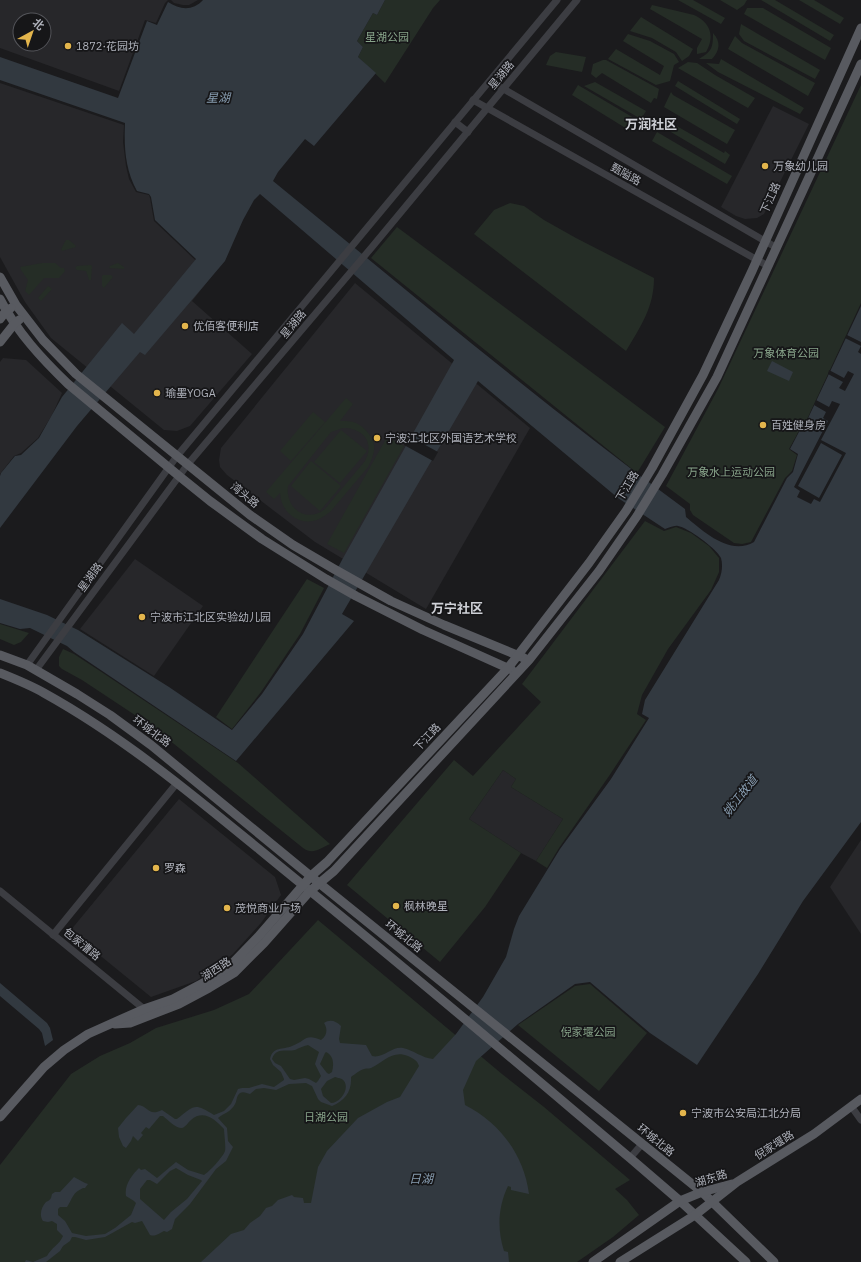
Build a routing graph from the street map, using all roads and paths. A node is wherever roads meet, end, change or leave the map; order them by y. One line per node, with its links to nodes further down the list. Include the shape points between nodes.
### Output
1 (557, 0): 5 (street, 星湖路)
2 (577, 0): 6 (street, 星湖路)
3 (861, 28): 11 (main road, 下江路)
4 (861, 64): 12 (main road, 下江路)
5 (490, 81): 6 (street, 甄隘路); 7 (street, 星湖路)
6 (504, 89): 8 (street, 星湖路); 11 (street, 甄隘路)
7 (473, 100): 8 (street, 甄隘路); 9 (street, 星湖路)
8 (487, 108): 10 (street, 星湖路); 13 (street, 甄隘路)
9 (455, 122): 10 (street); 23 (street, 星湖路)
10 (468, 132): 24 (street, 星湖路)
11 (765, 240): 12 (street, 甄隘路); 13 (main road, 下江路)
12 (777, 248): 14 (main road, 下江路)
13 (757, 260): 14 (street, 甄隘路); 28 (main road, 下江路, via 703,375 652,468 589,563)
14 (768, 266): 29 (main road, 下江路, via 716,377 662,475 599,571)
15 (0, 277): 17 (main road, 湾头路)
16 (0, 299): 18 (main road)
17 (16, 305): 18 (main road); 19 (main road, 湾头路)
18 (6, 311): 20 (main road); 21 (main road)
19 (24, 317): 21 (main road); 23 (main road, 湾头路, via 45,343 76,374)
20 (0, 319)
21 (15, 323): 22 (main road); 25 (main road, via 44,360 68,384)
22 (0, 342)
23 (177, 456): 24 (main road, 湾头路); 25 (street, 星湖路)
24 (188, 464): 26 (street, 星湖路); 28 (main road, 湾头路, via 250,515 334,569 391,601)
25 (168, 467): 26 (main road); 30 (street, 星湖路)
26 (179, 476): 30 (street, 星湖路); 31 (main road, via 262,538 326,579 423,630)
27 (0, 655): 30 (main road, 环城北路)
28 (518, 655): 29 (main road, 湾头路); 31 (main road, 下江路)
29 (529, 660): 33 (main road, 下江路)
30 (32, 668): 37 (main road, 环城北路, via 110,715 151,745)
31 (508, 668): 33 (main road); 34 (main road, 下江路)
32 (0, 673): 36 (main road, via 42,692 104,729)
33 (517, 673): 35 (main road, 下江路)
34 (480, 698): 35 (street); 37 (main road, 下江路)
35 (483, 709): 38 (main road, 下江路, via 334,871)
36 (177, 784): 39 (main road); 41 (street)
37 (312, 876): 38 (main road, 环城北路); 39 (main road, 下江路)
38 (319, 882): 39 (main road, 下江路); 47 (main road, 环城北路)
39 (306, 888): 42 (main road, 湖西路, via 230,966 205,982); 48 (main road)
40 (0, 891): 41 (street, 包家漕路)
41 (53, 935): 42 (street, 包家漕路)
42 (146, 1012): 45 (main road, 湖西路, via 88,1034 64,1050 44,1067)
43 (861, 1099): 44 (main road, 倪家堰路)
44 (851, 1106): 46 (street); 49 (main road, 倪家堰路, via 814,1134)
45 (0, 1117)
46 (861, 1120)
47 (642, 1144): 48 (street); 50 (main road, 环城北路)
48 (630, 1158): 51 (main road)
49 (738, 1182): 50 (main road, 湖东路); 52 (main road, 湖东路)
50 (702, 1192): 51 (main road, 湖东路); 52 (main road, 环城北路)
51 (680, 1201): 53 (main road); 54 (main road, 湖东路)
52 (712, 1201): 53 (main road, 湖东路); 57 (main road, 环城北路)
53 (695, 1215): 55 (main road, 湖东路); 56 (main road)
54 (593, 1262)
55 (620, 1262)
56 (746, 1262)
57 (774, 1262)

